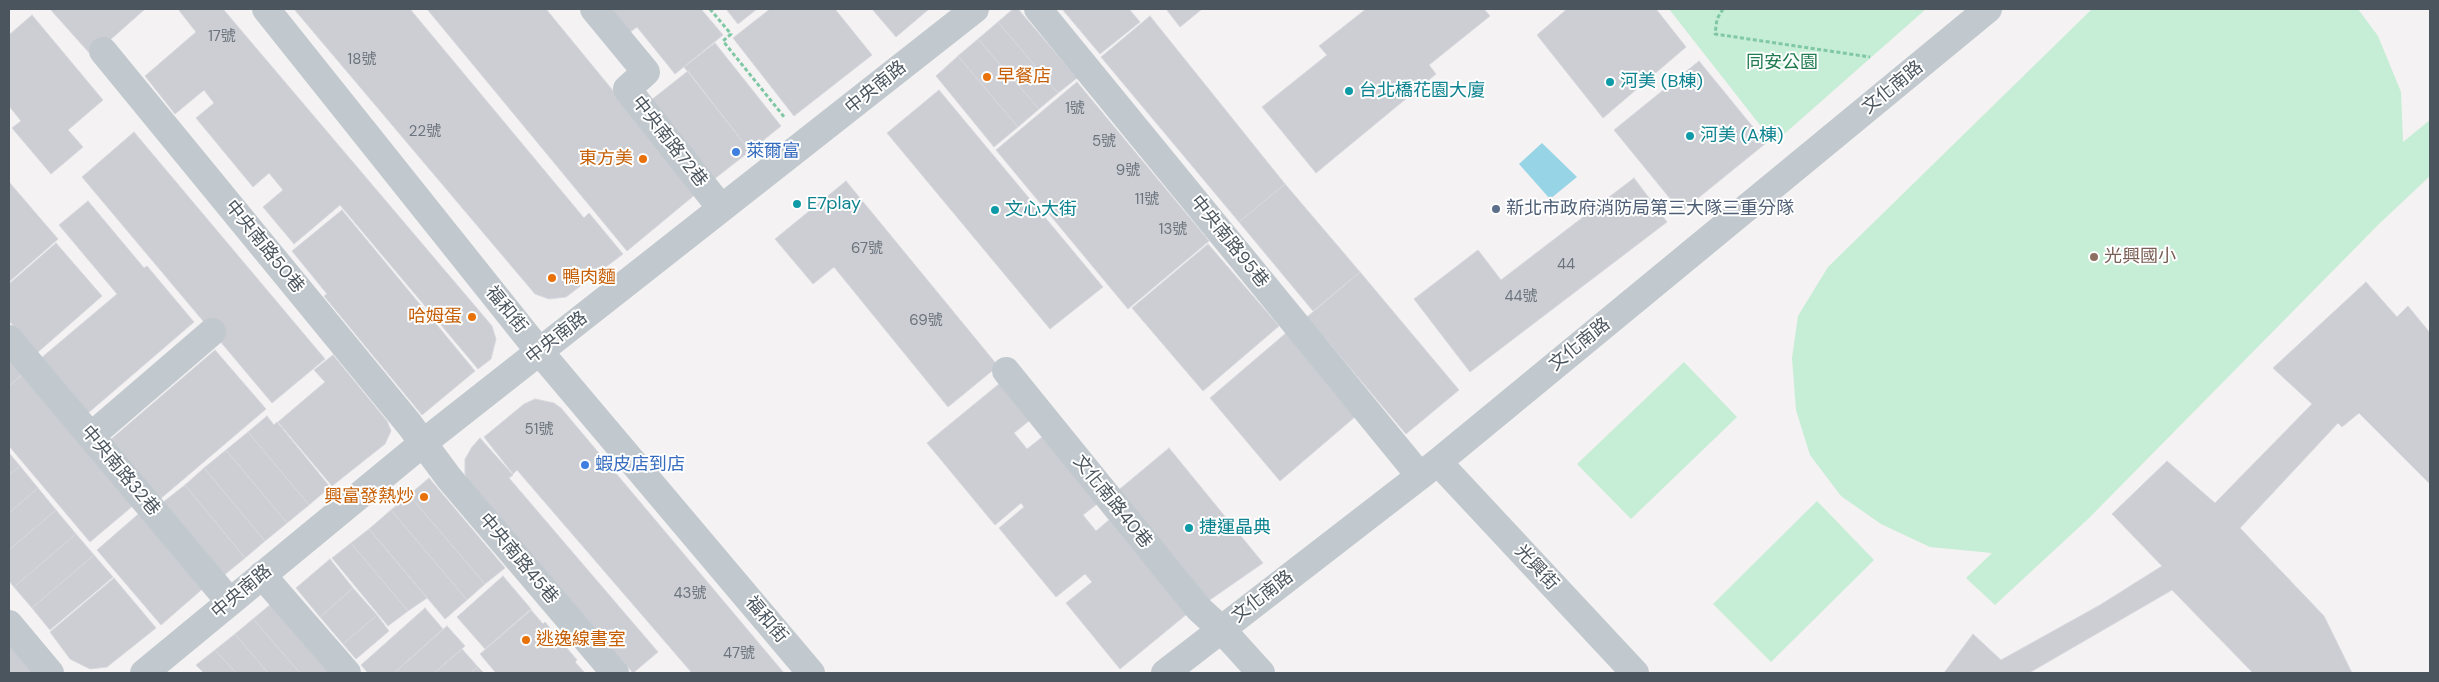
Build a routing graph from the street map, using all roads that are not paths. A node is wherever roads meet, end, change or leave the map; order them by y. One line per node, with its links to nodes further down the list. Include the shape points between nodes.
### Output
1 (266, 9): 10 (street, 福和街)
2 (594, 9): 7 (street, 中央南路72巷, via 646,72 627,90)
3 (975, 9): 7 (street, 中央南路)
4 (1038, 9): 14 (street, 中央南路95巷)
5 (1988, 9): 14 (street, 文化南路)
6 (103, 51): 13 (street, 中央南路50巷)
7 (721, 208): 10 (street, 中央南路)
8 (212, 332): 12 (street)
9 (9, 339): 12 (street, 中央南路32巷)
10 (539, 351): 13 (street, 中央南路); 23 (street, 福和街)
11 (1006, 371): 18 (street, 文化南路40巷, via 1199,609)
12 (90, 436): 16 (street, 中央南路32巷)
13 (423, 443): 15 (street, 中央南路); 22 (street, 中央南路45巷)
14 (1429, 469): 18 (street, 文化南路); 26 (street, 光興街)
15 (262, 576): 16 (street, 中央南路); 21 (street)
16 (230, 602): 20 (street, 中央南路)
17 (9, 624): 19 (street)
18 (1222, 630): 24 (street, 文化南路); 25 (street, 文化南路40巷)
19 (50, 673)
20 (144, 673)
21 (348, 673)
22 (615, 673)
23 (811, 673)
24 (1165, 673)
25 (1261, 673)
26 (1634, 673)

